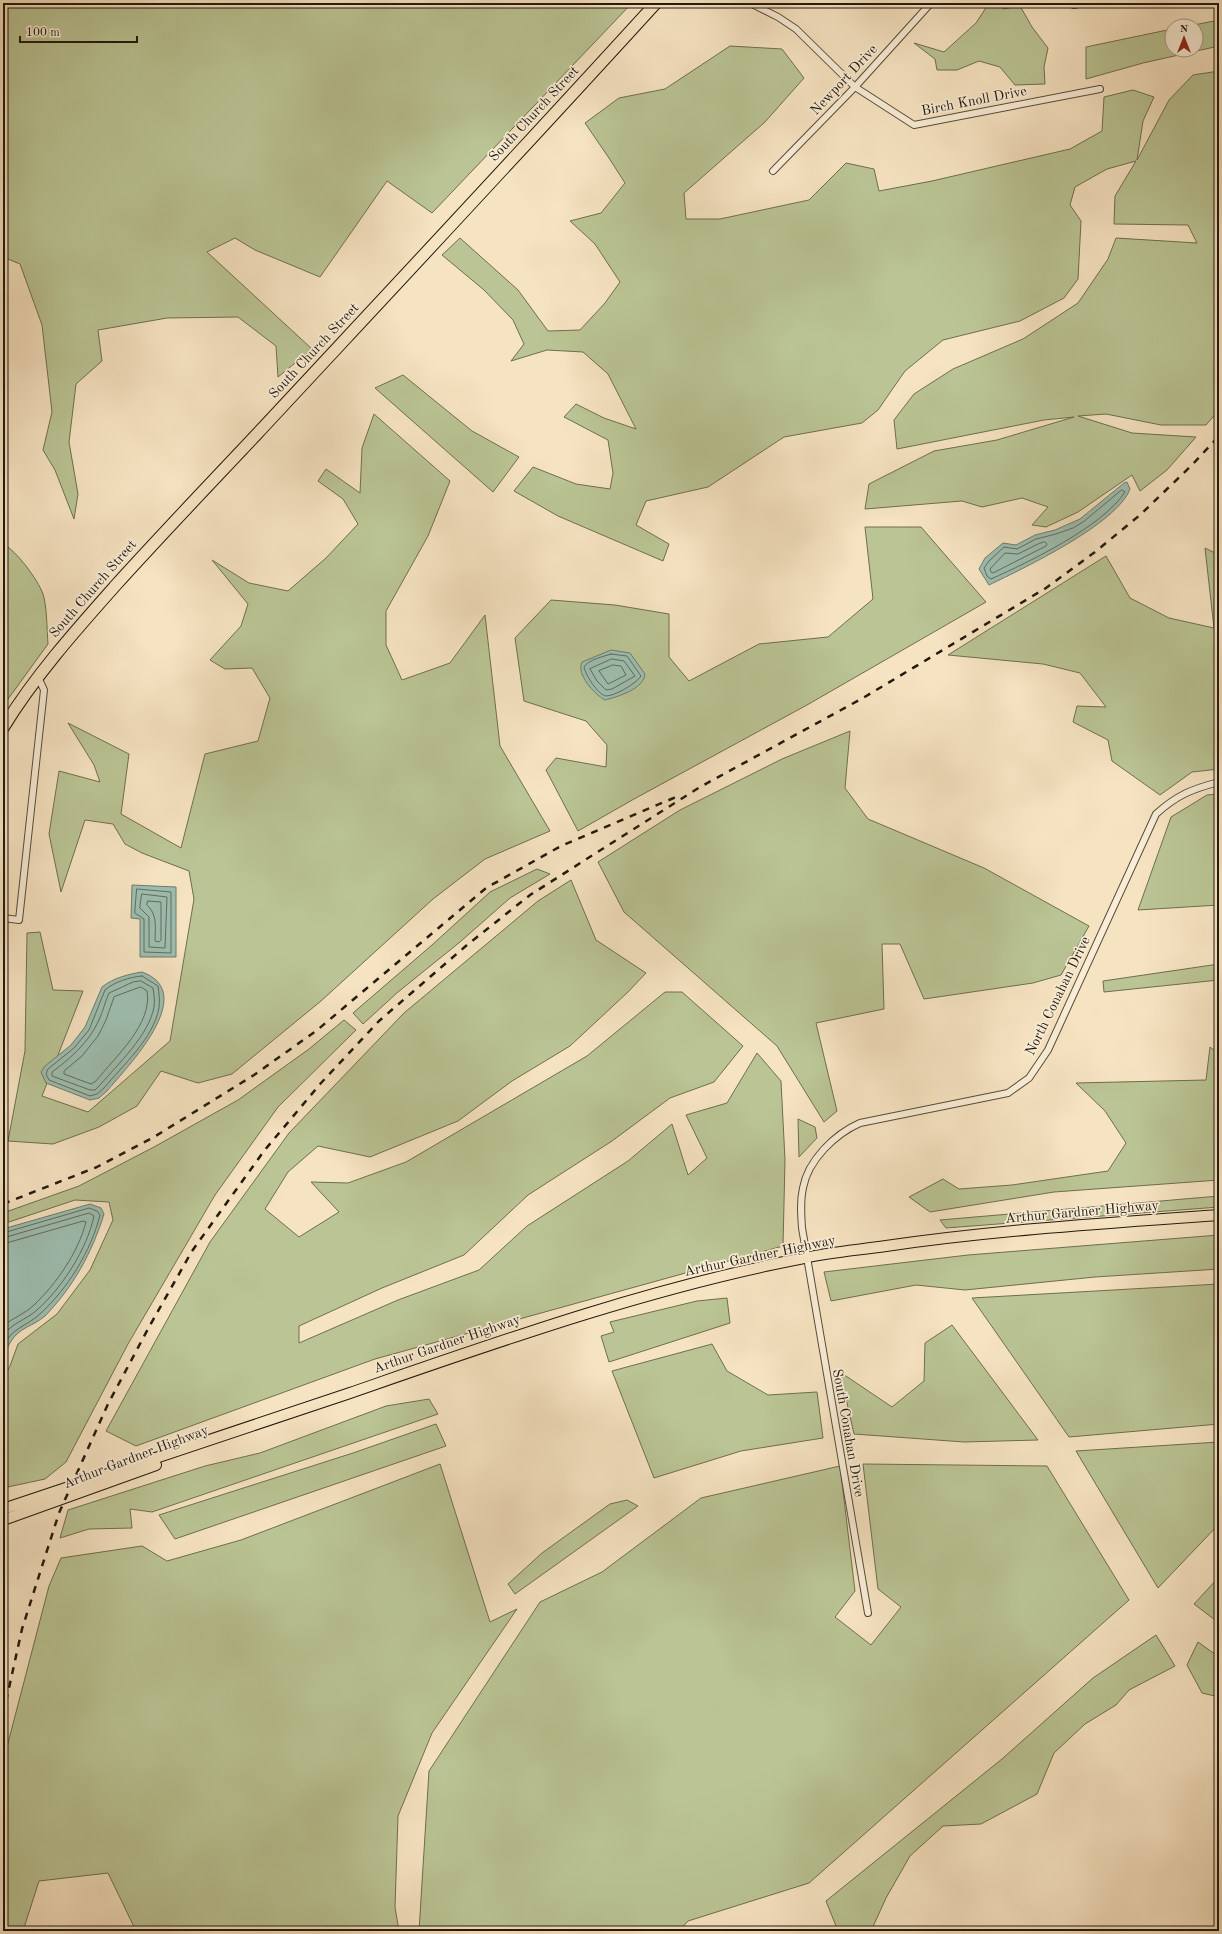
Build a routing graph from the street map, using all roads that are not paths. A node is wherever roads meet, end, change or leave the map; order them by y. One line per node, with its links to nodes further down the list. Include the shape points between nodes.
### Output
1 (656, 3): 9 (highway, South Church Street, via 457,221 158,539 93,611)
2 (750, 3): 6 (street, Birch Knoll Drive, via 796,29)
3 (931, 3): 6 (street, Newport Drive)
4 (1069, 3): 5 (street)
5 (1083, 3)
6 (855, 87): 7 (street, Birch Knoll Drive, via 914,125); 8 (street, Newport Drive)
7 (1100, 90)
8 (773, 171)
9 (38, 678): 10 (highway, South Church Street); 12 (street, via 44,690 19,920)
10 (3, 728)
11 (1219, 782): 14 (street, North Conahan Drive, via 1194,789 1172,800 1156,814 1048,1050 1029,1078 1008,1092 860,1123 849,1128 829,1145 811,1166 803,1187 800,1209)
12 (3, 918)
13 (1219, 1215): 14 (main road, Arthur Gardner Highway, via 1042,1228 919,1241)
14 (807, 1257): 15 (main road, Arthur Gardner Highway, via 628,1300 546,1325); 18 (street, South Conahan Drive)
15 (323, 1402): 16 (main road, Arthur Gardner Highway); 17 (main road, Arthur Gardner Highway)
16 (3, 1509)
17 (3, 1520)
18 (868, 1613)

